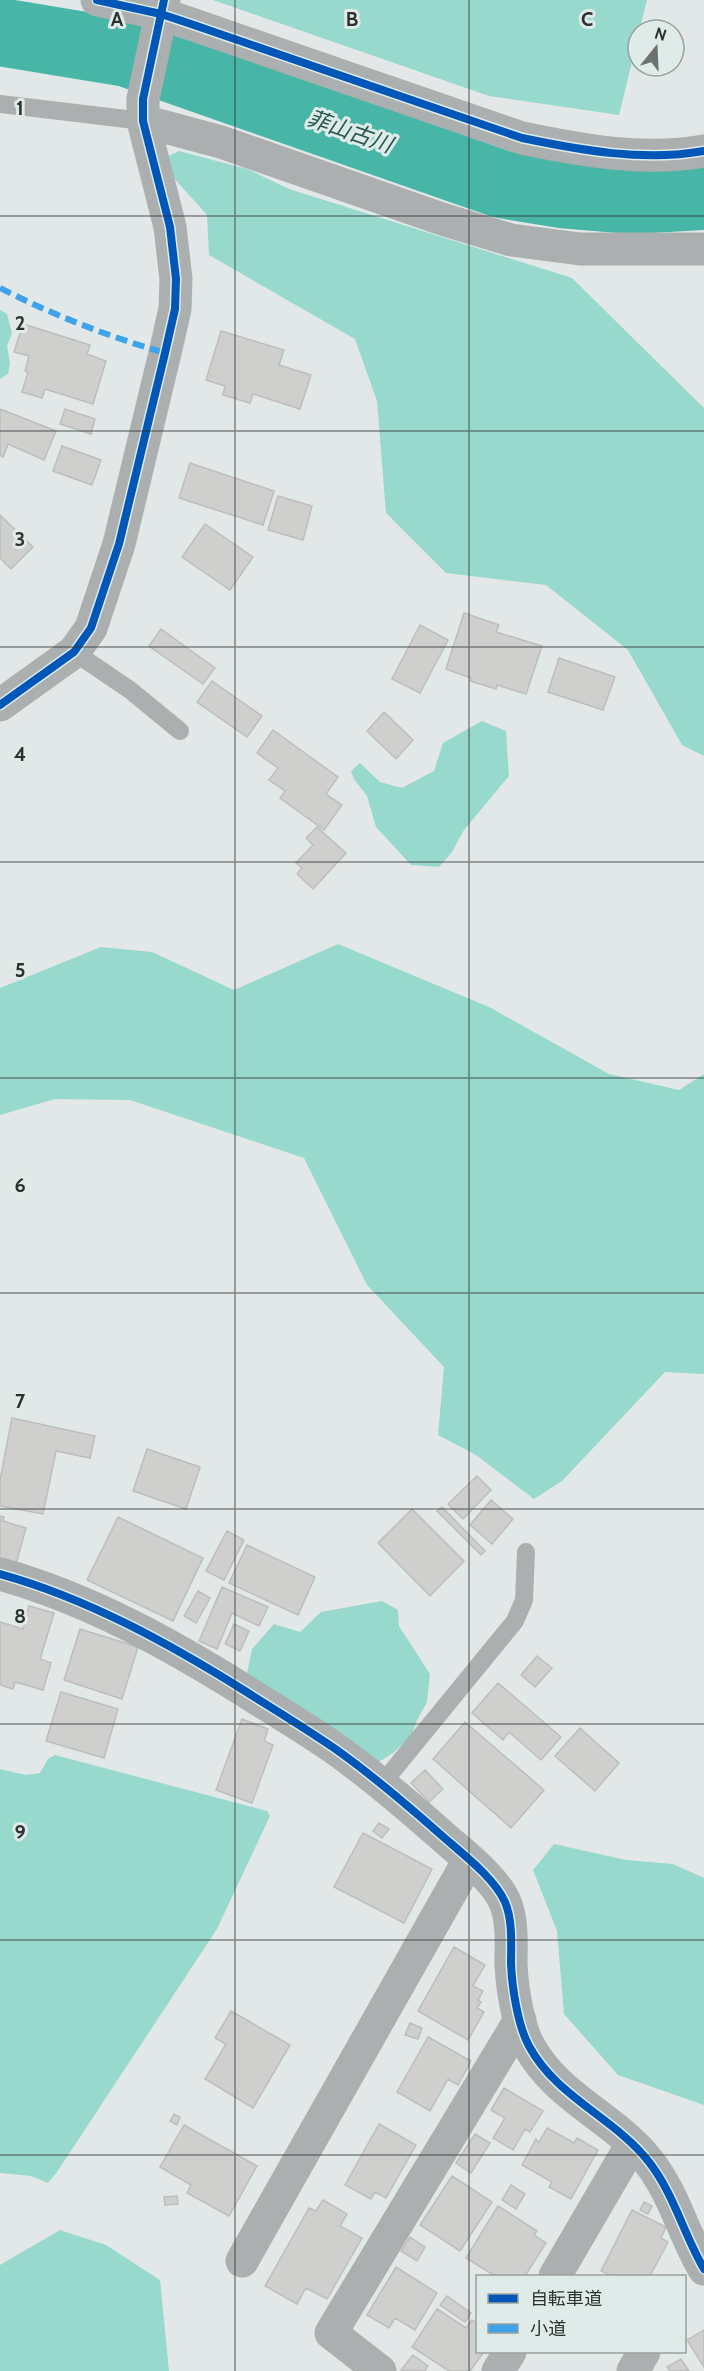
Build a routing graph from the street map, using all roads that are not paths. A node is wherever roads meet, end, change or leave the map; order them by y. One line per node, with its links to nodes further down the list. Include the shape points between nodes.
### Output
1 (98, 0): 2 (street)
2 (161, 13): 4 (street); 5 (street, via 522,138 626,154)
3 (0, 104): 4 (lane)
4 (143, 110): 6 (street, via 220,142 511,240 580,249); 7 (street, via 170,227 175,309 119,544 91,628)
5 (704, 151)
6 (704, 249)
7 (74, 652): 8 (street); 9 (lane)
8 (0, 705)
9 (180, 731)
10 (526, 1552): 12 (lane, via 524,1600 515,1621)
11 (0, 1574): 12 (street, via 146,1633 335,1749)
12 (381, 1785): 13 (street)
13 (469, 1860): 14 (street, via 505,1902); 16 (street)
14 (520, 2020): 15 (street, via 540,2063 566,2091); 21 (street, via 331,2333)
15 (632, 2144): 17 (street, via 667,2190); 18 (street)
16 (242, 2261)
17 (695, 2268)
18 (556, 2275)
19 (509, 2353): 22 (street)
20 (643, 2353): 23 (street)
21 (380, 2371)
22 (498, 2371)
23 (633, 2371)

